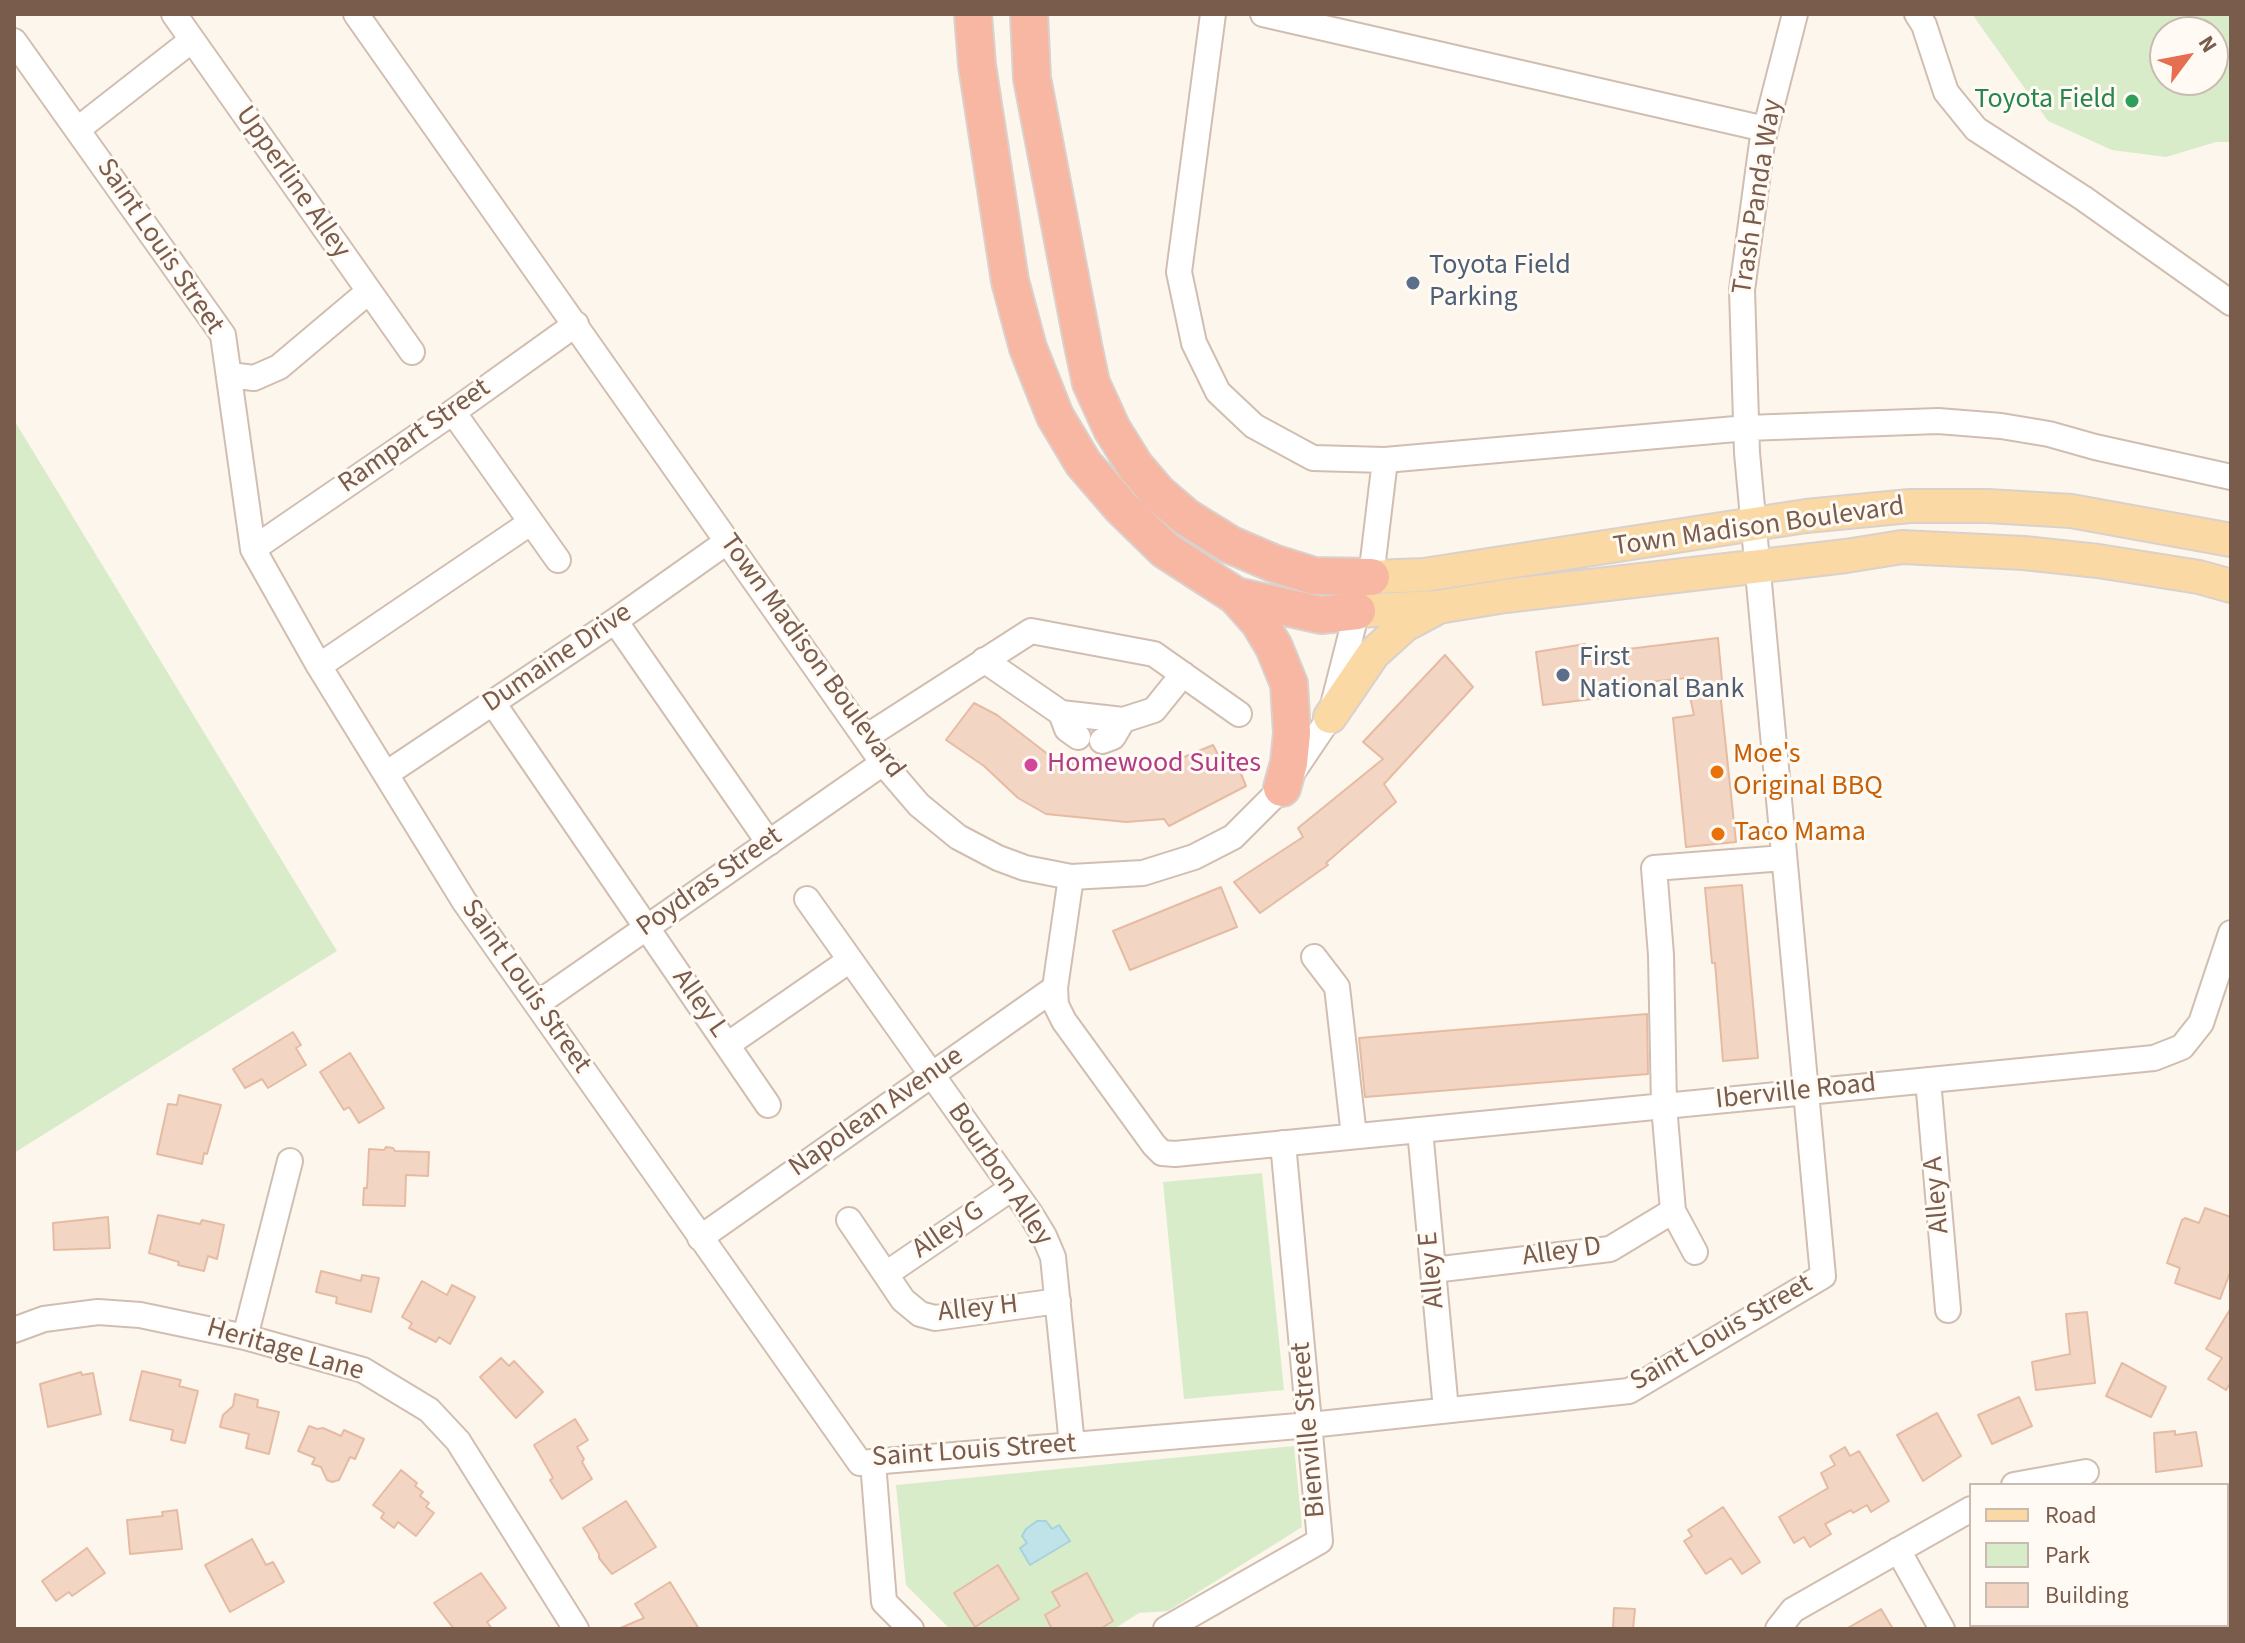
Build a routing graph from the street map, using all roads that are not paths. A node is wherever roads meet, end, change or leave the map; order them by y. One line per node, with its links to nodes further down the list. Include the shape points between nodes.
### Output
1 (174, 14): 9 (street, Upperline Alley)
2 (356, 14): 15 (street, Town Madison Boulevard)
3 (973, 14): 31 (highway, via 1010,281 1028,348 1055,416 1083,463 1121,507 1165,550)
4 (1029, 14): 29 (highway, via 1032,78 1083,345 1091,383 1112,429 1158,493 1231,545 1314,576)
5 (1213, 14): 20 (street, via 1179,272 1194,343 1218,392 1254,426 1313,458)
6 (1263, 14): 12 (street)
7 (1795, 14): 12 (street, Trash Panda Way)
8 (1917, 14): 14 (street, via 1946,92 1976,129)
9 (192, 40): 11 (street); 13 (street, Upperline Alley)
10 (14, 41): 11 (street, Saint Louis Street)
11 (78, 129): 17 (street, Saint Louis Street, via 223,335)
12 (1765, 129): 19 (street, Trash Panda Way, via 1742,290)
13 (368, 292): 16 (street, Upperline Alley); 17 (street, via 279,367 254,378)
14 (2231, 303)
15 (576, 324): 18 (street, Rampart Street); 25 (street, Town Madison Boulevard)
16 (412, 352)
17 (230, 375): 26 (street, Saint Louis Street)
18 (453, 412): 22 (street); 26 (street, Rampart Street)
19 (1747, 428): 20 (street); 21 (street, via 1938,421 2001,426); 23 (street, Trash Panda Way)
20 (1385, 460): 29 (street)
21 (2231, 477)
22 (530, 523): 27 (street); 36 (street)
23 (1754, 526): 24 (main road, Town Madison Boulevard, via 1910,506 1988,506 2071,511); 28 (street, Trash Panda Way); 29 (main road, Town Madison Boulevard, via 1424,575)
24 (2231, 540)
25 (728, 541): 34 (street, Dumaine Drive); 43 (street, Town Madison Boulevard)
26 (253, 549): 36 (street, Saint Louis Street)
27 (558, 560)
28 (1757, 568): 30 (main road, Town Madison Boulevard, via 1902,547 2098,561); 32 (main road, Town Madison Boulevard); 48 (street, Saint Louis Street)
29 (1371, 577): 33 (street, Town Madison Boulevard)
30 (2231, 586)
31 (1236, 596): 33 (highway, via 1321,615); 46 (highway, via 1259,622 1289,684 1292,733)
32 (1438, 607): 33 (main road, Town Madison Boulevard); 41 (main road, via 1405,625 1373,654)
33 (1357, 611): 41 (street, Town Madison Boulevard)
34 (615, 621): 38 (street, Dumaine Drive); 47 (street)
35 (984, 660): 37 (street, via 1031,631 1154,654); 39 (street); 43 (street)
36 (319, 666): 45 (street, Saint Louis Street)
37 (1183, 674): 40 (street); 42 (street, via 1154,710)
38 (493, 703): 45 (street, Dumaine Drive); 51 (street, Alley L)
39 (1061, 713): 42 (street); 42 (street, via 1067,729 1090,739 1113,737)
40 (1239, 714)
41 (1330, 717): 46 (street, Town Madison Boulevard)
42 (1123, 720)
43 (866, 737): 44 (street, Town Madison Boulevard)
44 (883, 763): 47 (street, Poydras Street); 49 (street, Town Madison Boulevard, via 919,805 958,837 1025,868)
45 (386, 774): 56 (street, Saint Louis Street, via 464,901)
46 (1282, 788): 49 (street, Town Madison Boulevard, via 1233,837 1194,857 1143,873)
47 (769, 843): 51 (street, Poydras Street)
48 (1784, 858): 60 (street, Saint Louis Street); 62 (street, via 1654,868)
49 (1071, 877): 55 (street)
50 (807, 899): 54 (street, Bourbon Alley)
51 (646, 928): 56 (street, Poydras Street); 57 (street, Alley L)
52 (2231, 933): 59 (street, Iberville Road, via 2201,1023 2182,1047 2154,1058)
53 (1314, 957): 64 (street, via 1337,987)
54 (850, 960): 57 (street); 58 (street, Bourbon Alley)
55 (1055, 988): 58 (street, Napolean Avenue); 65 (street, Iberville Road, via 1064,1021 1162,1153)
56 (537, 1004): 70 (street, Saint Louis Street)
57 (727, 1045): 61 (street, Alley L)
58 (931, 1075): 67 (street, Bourbon Alley); 70 (street, Napolean Avenue)
59 (1928, 1080): 60 (street, Iberville Road); 75 (street, Alley A)
60 (1805, 1092): 62 (street, Iberville Road); 78 (street, Saint Louis Street, via 1823,1276 1629,1391)
61 (768, 1105)
62 (1664, 1106): 63 (street, Iberville Road); 68 (street)
63 (1420, 1130): 64 (street, Iberville Road); 72 (street, Alley E)
64 (1354, 1136): 65 (street, Iberville Road)
65 (1283, 1143): 79 (street, Bienville Street)
66 (290, 1161): 77 (street)
67 (1012, 1188): 73 (street, Alley G); 74 (street, Bourbon Alley, via 1053,1257)
68 (1673, 1211): 71 (street); 72 (street, Alley D, via 1610,1249)
69 (849, 1220): 73 (street, Alley H)
70 (700, 1238): 81 (street, Saint Louis Street, via 851,1453 860,1463)
71 (1695, 1252)
72 (1433, 1270): 78 (street, Alley E)
73 (886, 1274): 74 (street, Alley H, via 903,1300 935,1318)
74 (1058, 1301): 80 (street, Bourbon Alley)
75 (1948, 1310)
76 (14, 1330): 77 (street, Heritage Lane, via 44,1319 98,1312 152,1317)
77 (245, 1337): 86 (street, Heritage Lane, via 363,1370 429,1410 458,1441)
78 (1446, 1410): 79 (street, Saint Louis Street)
79 (1310, 1425): 80 (street, Saint Louis Street); 88 (street, Bienville Street, via 1320,1541)
80 (1072, 1445): 81 (street, Saint Louis Street)
81 (873, 1462): 87 (street, via 884,1602)
82 (2086, 1472): 83 (street)
83 (2025, 1483)
84 (1969, 1510): 85 (street)
85 (1898, 1550): 89 (street, via 1793,1610); 90 (street)
86 (576, 1629)
87 (911, 1629)
88 (1166, 1629)
89 (1778, 1629)
90 (1942, 1629)

